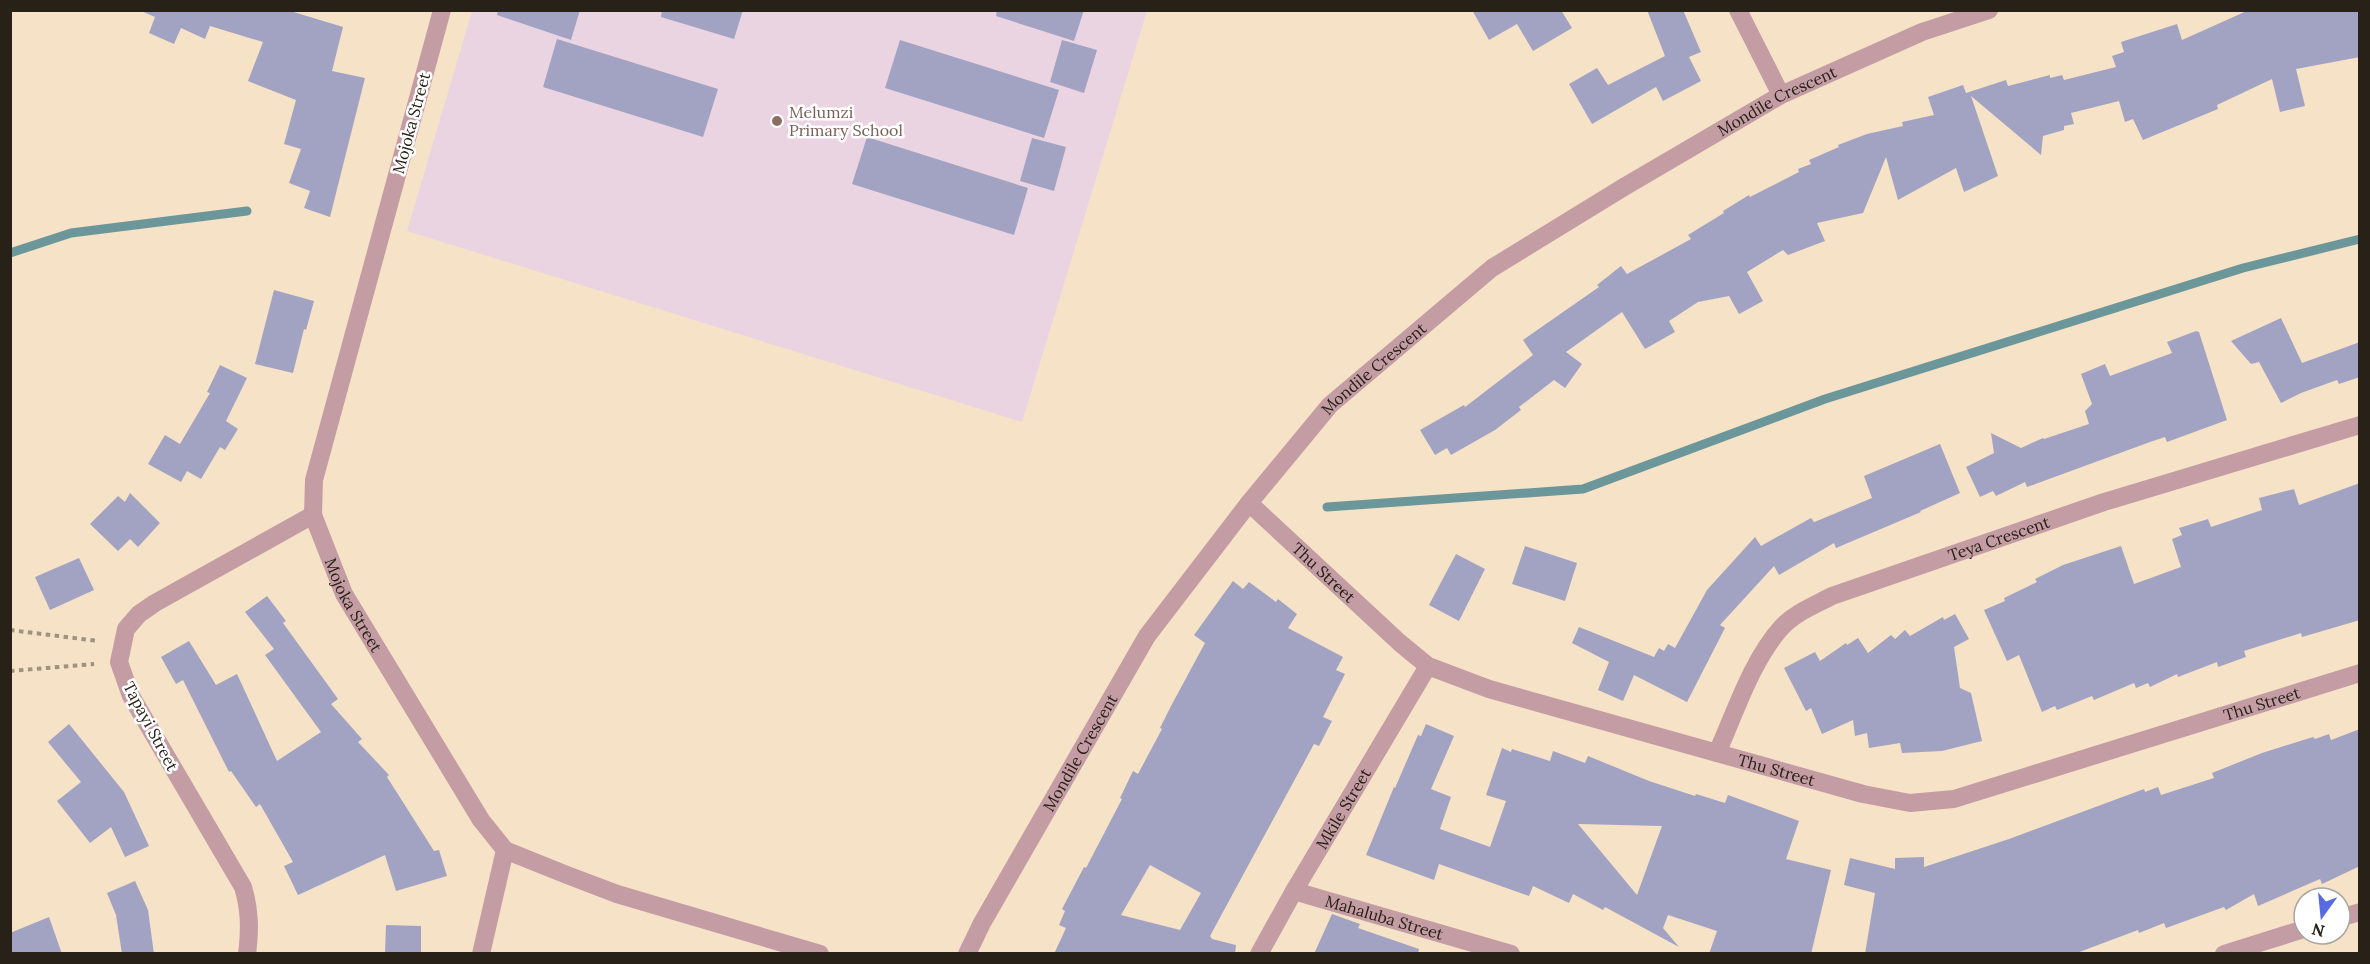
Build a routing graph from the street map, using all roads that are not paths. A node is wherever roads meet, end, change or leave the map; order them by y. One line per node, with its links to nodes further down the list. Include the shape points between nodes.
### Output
1 (442, 10): 7 (street, Mojoka Street, via 314,480)
2 (1738, 10): 4 (street)
3 (1989, 10): 4 (street, Mondile Crescent, via 1922,32)
4 (1781, 95): 6 (street, Mondile Crescent, via 1491,268 1330,405)
5 (2360, 425): 10 (street, Teya Crescent, via 2104,502 1832,596 1782,626 1770,642)
6 (1249, 503): 8 (street, Thu Street); 17 (street, Mondile Crescent, via 1147,636)
7 (313, 515): 11 (street, Mojoka Street, via 344,594 481,820); 14 (street, Tapayi Street, via 155,603 126,629 121,653 131,696 243,887 249,905)
8 (1428, 666): 10 (street, Thu Street, via 1489,690); 12 (street, Mkile Street)
9 (2360, 673): 10 (street, Thu Street, via 1989,789 1931,802 1910,803 1863,794)
10 (1717, 753)
11 (506, 850): 15 (street); 16 (street, Mojoka Street, via 616,894)
12 (1294, 891): 18 (street, Mkile Street); 19 (street, Mahaluba Street)
13 (2292, 933): 20 (street)
14 (247, 954)
15 (482, 954)
16 (820, 954)
17 (967, 954)
18 (1259, 954)
19 (1511, 954)
20 (2224, 954)

